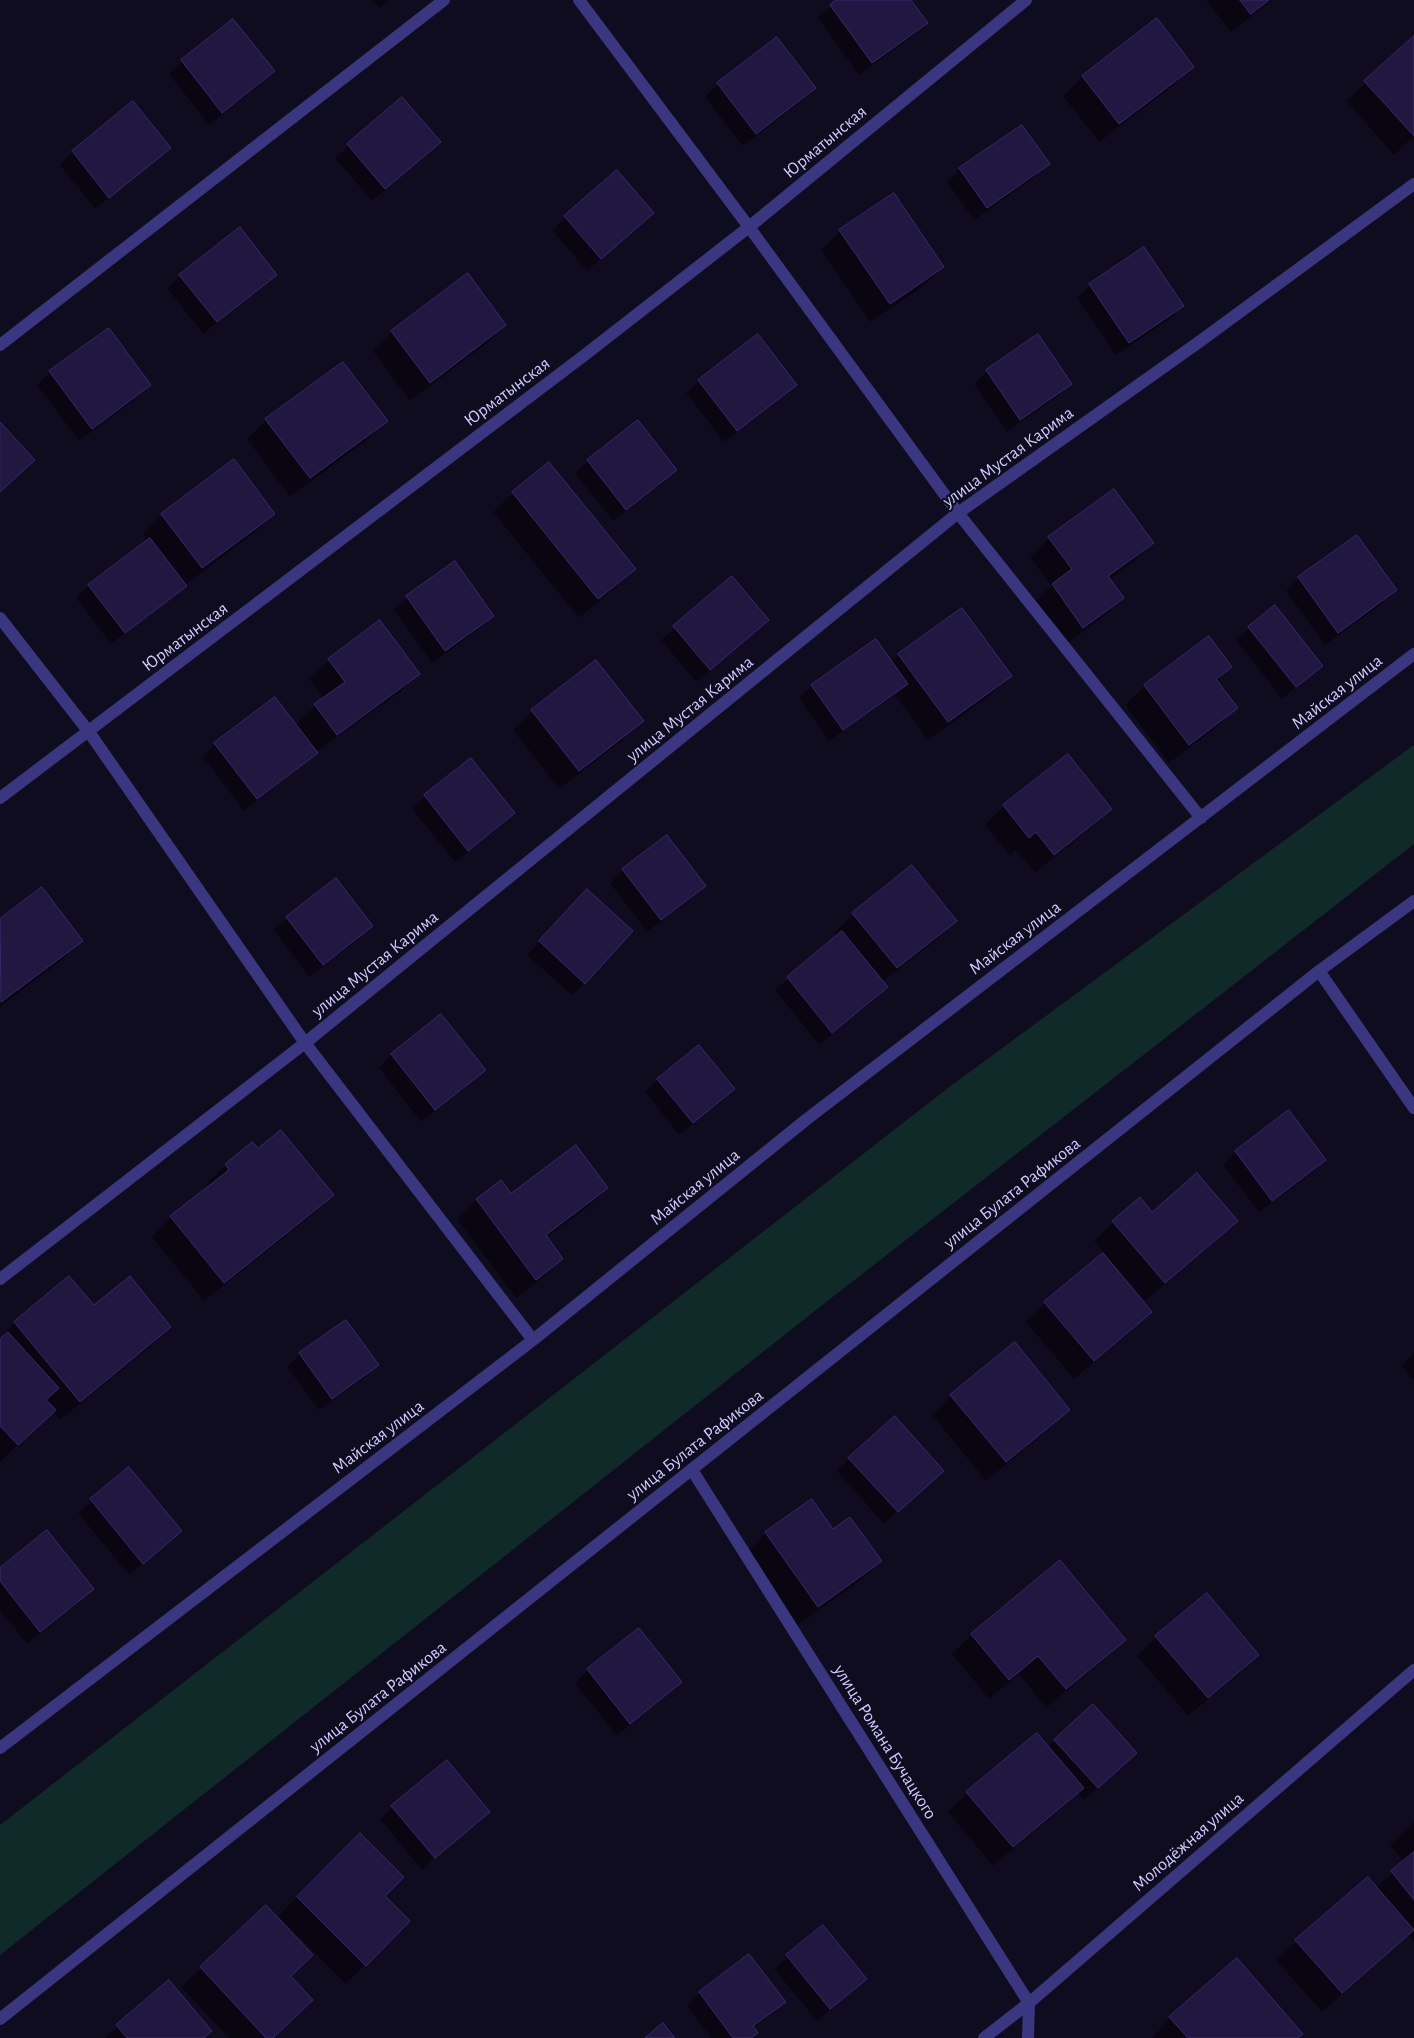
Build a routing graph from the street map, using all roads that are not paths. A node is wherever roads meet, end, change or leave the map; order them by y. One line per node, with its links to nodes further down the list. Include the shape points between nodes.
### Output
1 (444, 0): 6 (street)
2 (579, 0): 5 (street)
3 (1026, 0): 5 (street, Юрматынская)
4 (1414, 184): 7 (street, улица Мустая Карима, via 1199,342)
5 (749, 227): 7 (street); 10 (street, Юрматынская)
6 (0, 345)
7 (958, 512): 12 (street); 15 (street, улица Мустая Карима)
8 (0, 618): 10 (street)
9 (1414, 654): 12 (street, Майская улица)
10 (89, 732): 11 (street, Юрматынская); 15 (street)
11 (0, 798)
12 (1201, 818): 18 (street, Майская улица, via 807,1119)
13 (1414, 901): 14 (street, улица Булата Рафикова)
14 (1319, 972): 16 (street); 19 (street, улица Булата Рафикова)
15 (305, 1042): 17 (street, улица Мустая Карима); 18 (street)
16 (1414, 1108)
17 (0, 1279)
18 (533, 1340): 21 (street, Майская улица)
19 (692, 1470): 22 (street, улица Романа Бучацкого); 23 (street, улица Булата Рафикова)
20 (1414, 1670): 22 (street, Молодёжная улица)
21 (0, 1748)
22 (1029, 2003): 24 (street, Молодёжная улица); 25 (street)
23 (0, 2019)
24 (984, 2038)
25 (1028, 2038)

